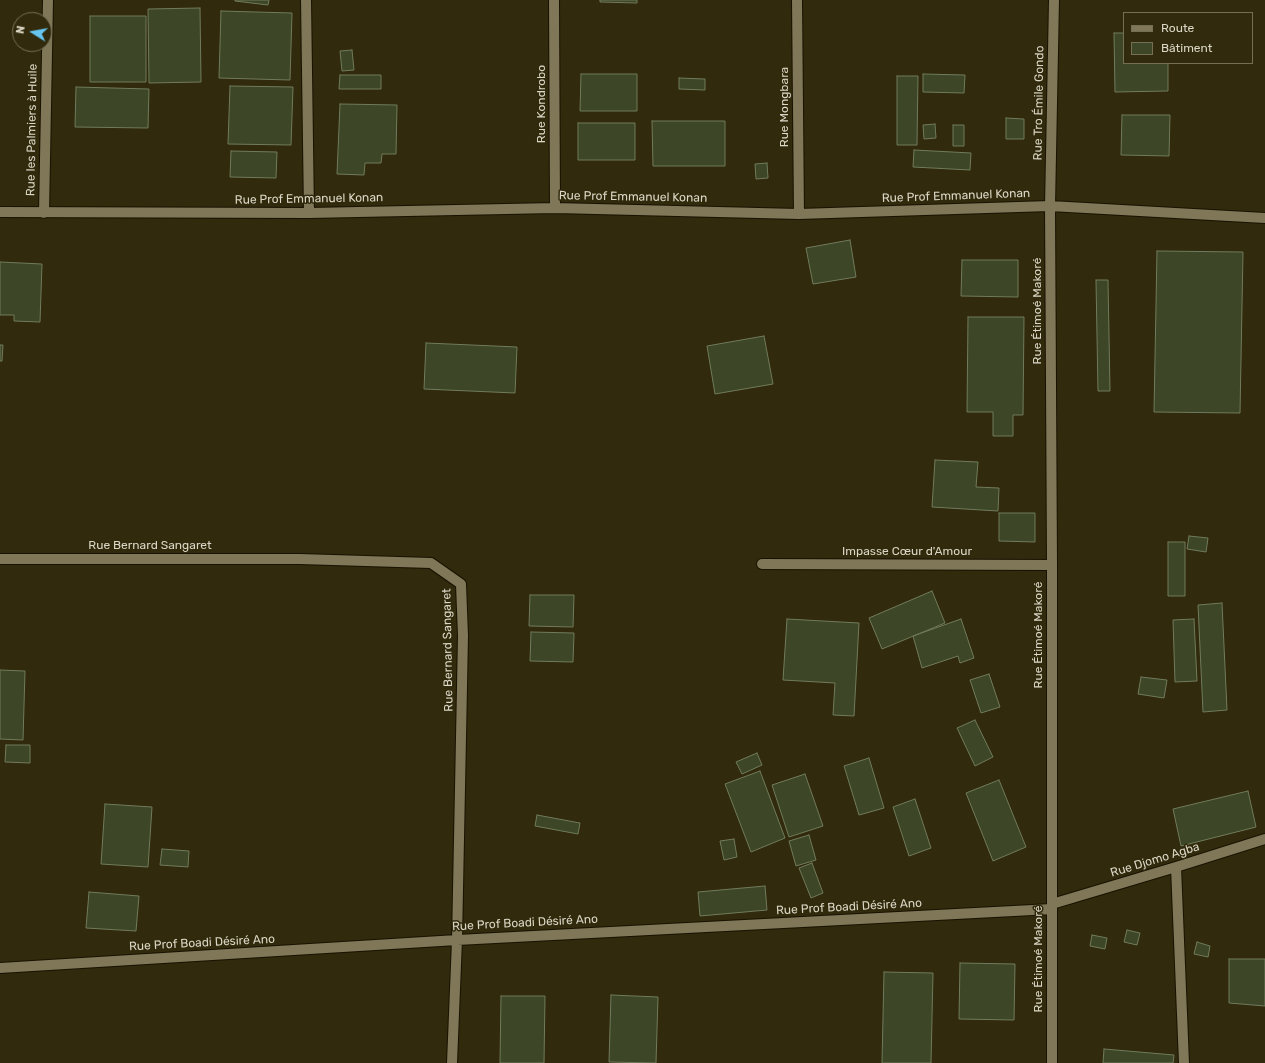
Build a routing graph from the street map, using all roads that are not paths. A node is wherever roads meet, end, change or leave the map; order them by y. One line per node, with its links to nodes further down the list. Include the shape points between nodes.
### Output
1 (48, 0): 9 (street, Rue les Palmiers à Huile)
2 (306, 0): 10 (street)
3 (554, 0): 7 (street, Rue Kondrobo)
4 (797, 0): 11 (street, Rue Mongbara)
5 (1054, 0): 6 (street, Rue Tro Émile Gondo)
6 (1050, 206): 11 (street, Rue Prof Emmanuel Konan); 12 (street, Rue Prof Emmanuel Konan); 15 (street, Rue Étimoé Makoré)
7 (555, 208): 10 (street, Rue Prof Emmanuel Konan); 11 (street, Rue Prof Emmanuel Konan)
8 (0, 212): 9 (street, Rue Prof Emmanuel Konan)
9 (44, 213): 10 (street, Rue Prof Emmanuel Konan)
10 (309, 213)
11 (799, 214)
12 (1265, 218)
13 (0, 559): 19 (street, Rue Bernard Sangaret, via 300,559 431,563 461,584 463,636)
14 (762, 564): 15 (street, Impasse Cœur d'Amour)
15 (1052, 565): 18 (street, Rue Étimoé Makoré)
16 (1265, 839): 17 (street, Rue Djomo Agba)
17 (1176, 868): 18 (street, Rue Djomo Agba); 23 (street)
18 (1052, 907): 19 (street, Rue Prof Boadi Désiré Ano); 22 (street, Rue Étimoé Makoré)
19 (457, 940): 20 (street, Rue Prof Boadi Désiré Ano); 21 (street, Rue Bernard Sangaret)
20 (0, 968)
21 (452, 1063)
22 (1052, 1063)
23 (1184, 1063)

